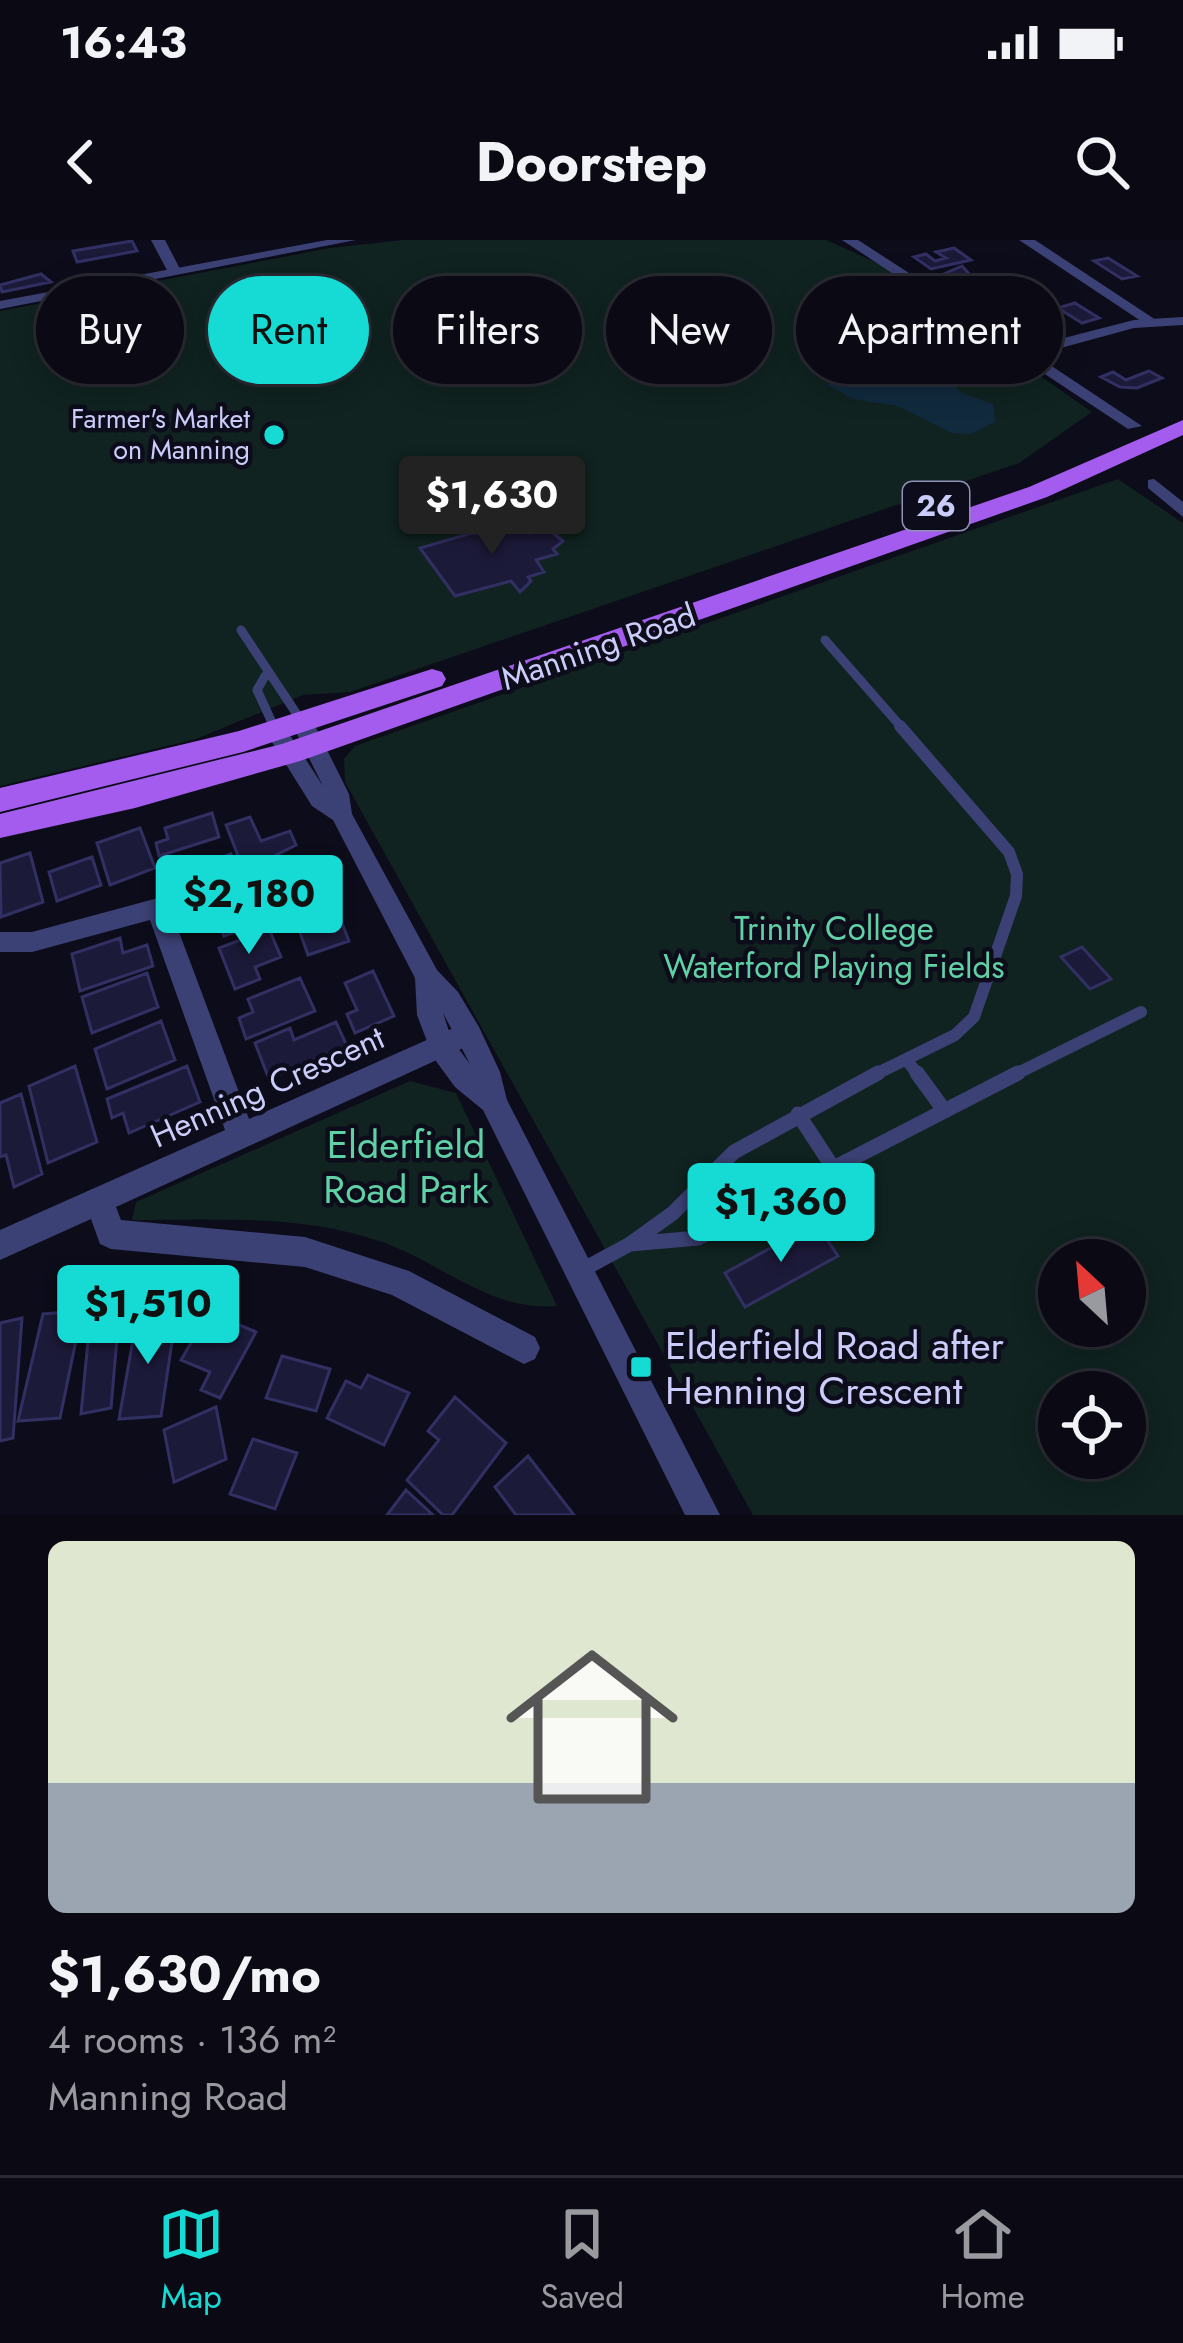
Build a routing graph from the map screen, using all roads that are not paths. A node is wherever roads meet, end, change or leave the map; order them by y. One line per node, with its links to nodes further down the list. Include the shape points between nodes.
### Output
1 (158, 240): 6 (street)
2 (349, 240): 5 (street)
3 (849, 240): 7 (street)
4 (1026, 240): 10 (street)
5 (315, 242): 6 (street)
6 (174, 271): 8 (street)
7 (904, 276)
8 (0, 305)
9 (1183, 321): 10 (street)
10 (1152, 322): 11 (street)
11 (1063, 343)
12 (1063, 381): 14 (street)
13 (1182, 420): 14 (main road, Manning Road / 26); 15 (main road, Manning Road / 26)
14 (1134, 426): 15 (street); 21 (main road, Manning Road / 26, via 1020,476)
15 (1125, 452): 21 (main road, Manning Road / 26, via 1038,492)
16 (1154, 484): 17 (street)
17 (1183, 512)
18 (241, 630): 20 (lane)
19 (825, 640): 27 (lane, via 964,797 1017,874 983,1002 955,1035)
20 (265, 676): 21 (lane, via 279,684); 21 (lane, via 257,690)
21 (296, 737): 22 (main road, Manning Road / 26); 23 (main road, Manning Road / 26, via 135,796); 26 (street, via 320,800 341,814 428,978 426,997)
22 (0, 800)
23 (0, 826)
24 (0, 942): 30 (street, via 32,942 158,908)
25 (1141, 1012): 28 (lane)
26 (452, 1041): 30 (street, Henning Crescent); 35 (street, via 475,1090 493,1101)
27 (906, 1059): 28 (lane); 29 (lane)
28 (944, 1110): 31 (lane)
29 (797, 1114): 31 (lane); 33 (lane, via 734,1152)
30 (242, 1136): 32 (street, Henning Crescent)
31 (832, 1166): 33 (lane, via 698,1238)
32 (99, 1202): 34 (street, Henning Crescent); 36 (street, via 111,1234 304,1252 398,1282)
33 (630, 1244): 35 (lane)
34 (0, 1245)
35 (579, 1272): 37 (street)
36 (524, 1348)
37 (703, 1515)

